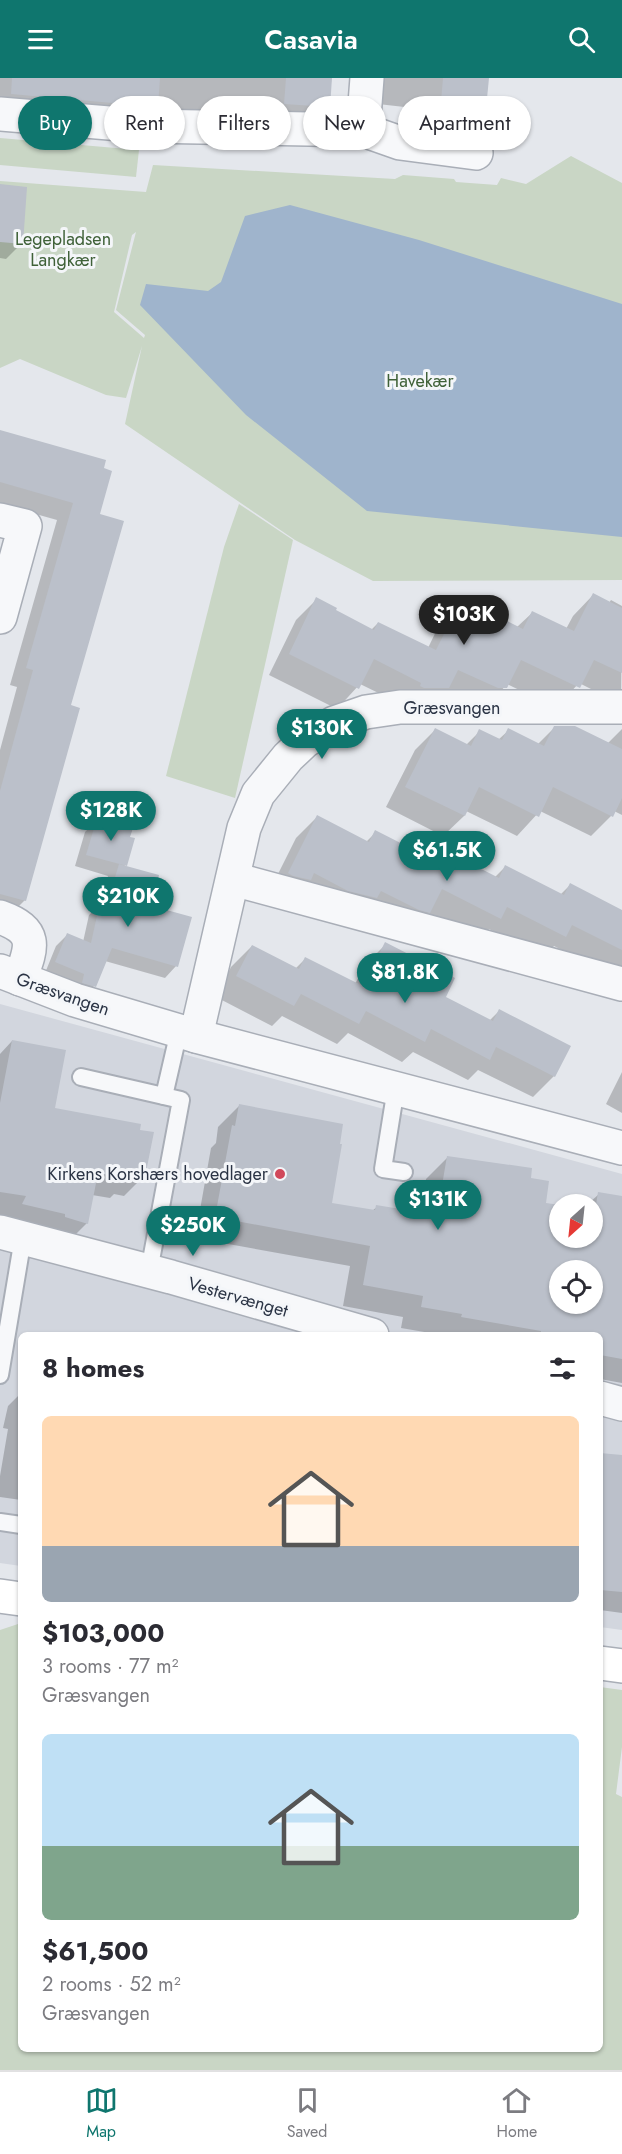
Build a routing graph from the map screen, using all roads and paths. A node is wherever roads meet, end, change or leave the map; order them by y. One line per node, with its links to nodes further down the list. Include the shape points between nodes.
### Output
1 (367, 78): 2 (street)
2 (366, 96)
3 (0, 114): 4 (street, via 145,126)
4 (303, 129)
5 (386, 138): 6 (street)
6 (476, 153)
7 (0, 520): 8 (street, via 26,526)
8 (0, 617)
9 (622, 707): 10 (street, Græsvangen, via 400,707 366,712 334,723 288,756 258,794 244,828)
10 (233, 879): 13 (street); 14 (street, Græsvangen)
11 (0, 917): 12 (street, via 14,922 27,934 31,950)
12 (10, 975): 14 (street, Græsvangen, via 75,1000)
13 (622, 984)
14 (188, 1033): 16 (street, Græsvangen); 17 (lane)
15 (81, 1077): 17 (lane)
16 (396, 1088): 18 (street, Græsvangen); 19 (lane, via 383,1169)
17 (164, 1096): 21 (lane, via 181,1100)
18 (622, 1148)
19 (404, 1172)
20 (11, 1235): 21 (street, Vestervænget); 23 (lane)
21 (149, 1271): 22 (street, Vestervænget)
22 (362, 1332)
23 (0, 1375)
24 (603, 1399): 25 (street)
25 (622, 1404)
26 (0, 1522): 27 (lane)
27 (18, 1525)
28 (0, 1596): 29 (street)
29 (18, 1599)
30 (603, 1663): 31 (street)
31 (622, 1666)

